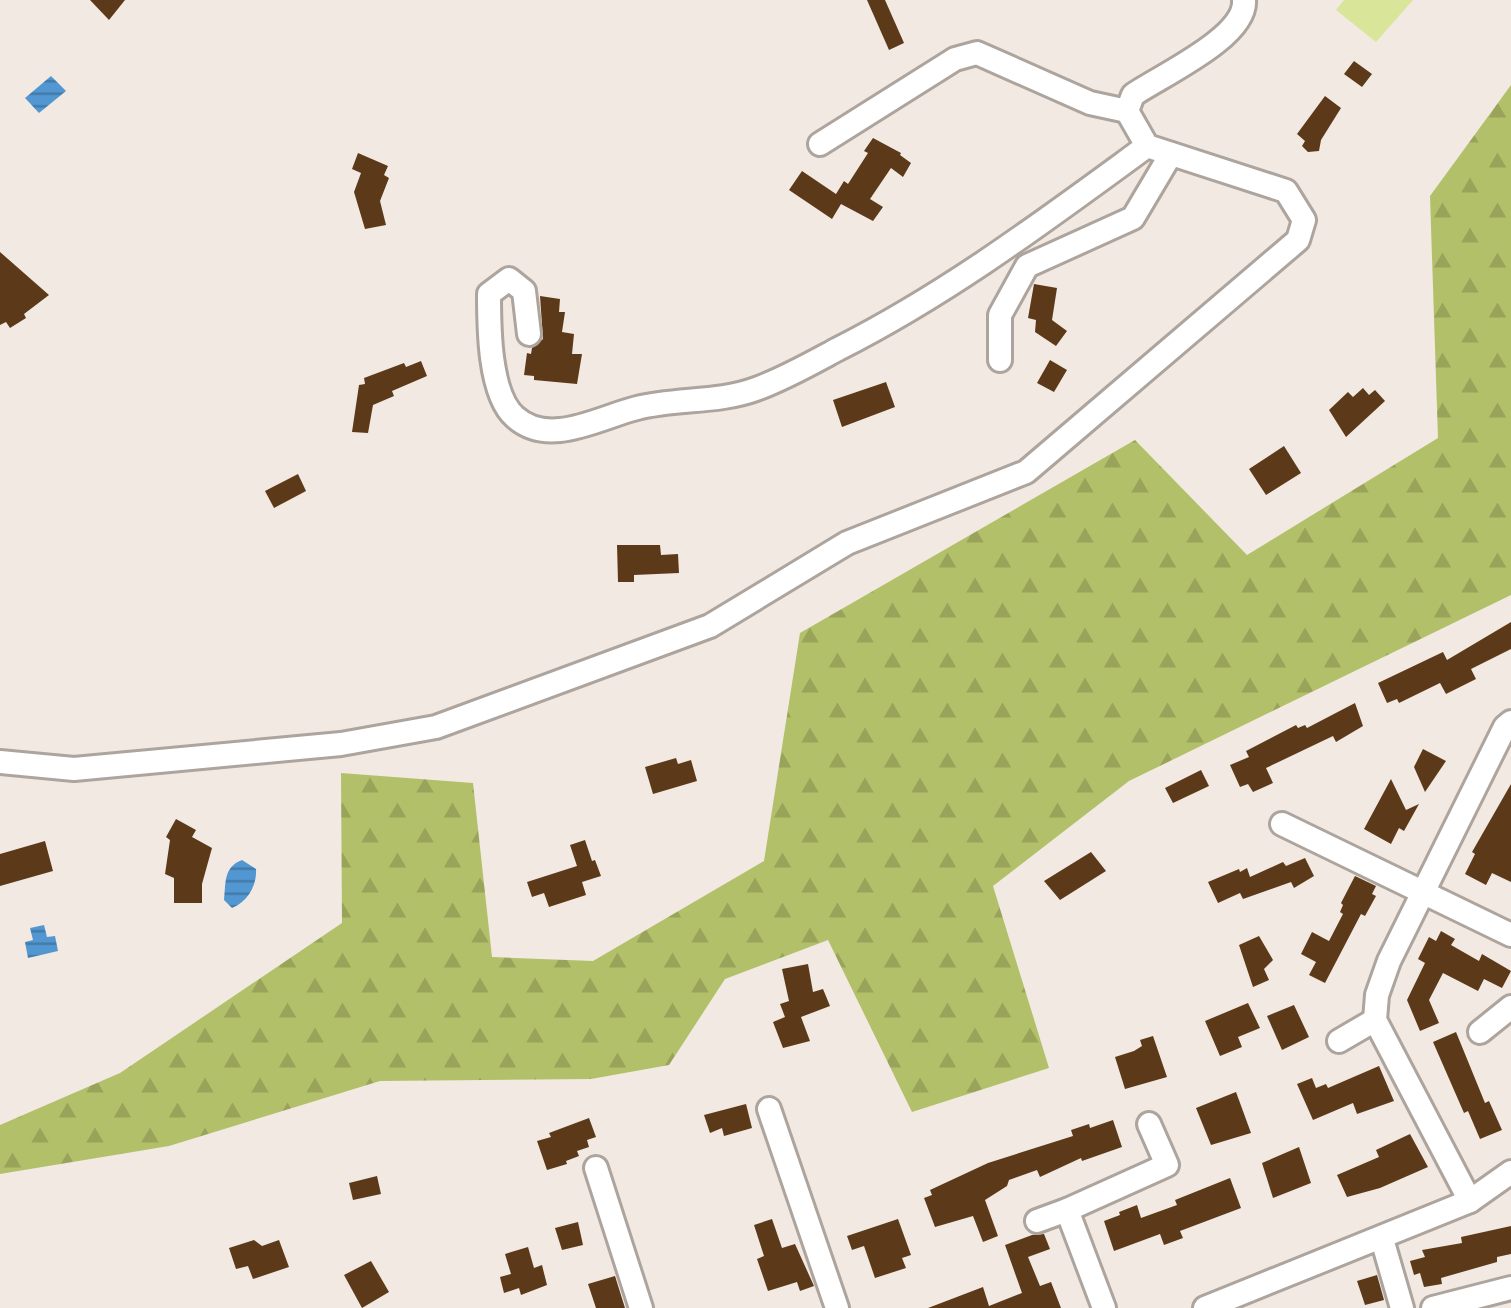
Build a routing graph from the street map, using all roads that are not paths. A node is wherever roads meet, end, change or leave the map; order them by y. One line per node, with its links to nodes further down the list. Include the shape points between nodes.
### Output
1 (1244, 0): 2 (street, via 1245,11 1226,38 1132,95)
2 (1127, 112): 3 (street, via 1090,103 976,53 955,59); 4 (street)
3 (820, 144)
4 (1148, 146): 5 (street); 6 (street, via 964,278 755,390 639,407 574,429 535,430 500,397 490,294 509,279 524,291)
5 (1171, 154): 7 (street, via 1133,218 1027,266 1000,315); 9 (street, via 1286,191 1304,220 1298,240 1026,472 846,543 710,626 436,727 341,744 74,768)
6 (529, 334)
7 (1000, 360)
8 (1511, 722): 11 (street)
9 (0, 762)
10 (1282, 824): 11 (street)
11 (1422, 893): 12 (street); 14 (street, via 1382,979)
12 (1511, 935)
13 (1511, 1007): 15 (street)
14 (1375, 1020): 16 (street); 21 (street)
15 (1480, 1032)
16 (1339, 1040)
17 (769, 1109): 27 (street)
18 (1149, 1124): 22 (street, via 1168,1166)
19 (596, 1168): 26 (street)
20 (1511, 1172): 21 (street)
21 (1470, 1201): 24 (street)
22 (1068, 1210): 23 (street); 28 (street)
23 (1038, 1221)
24 (1382, 1239): 29 (street); 30 (street)
25 (1511, 1288): 31 (street)
26 (641, 1308)
27 (837, 1308)
28 (1104, 1308)
29 (1204, 1308)
30 (1402, 1308)
31 (1433, 1308)

